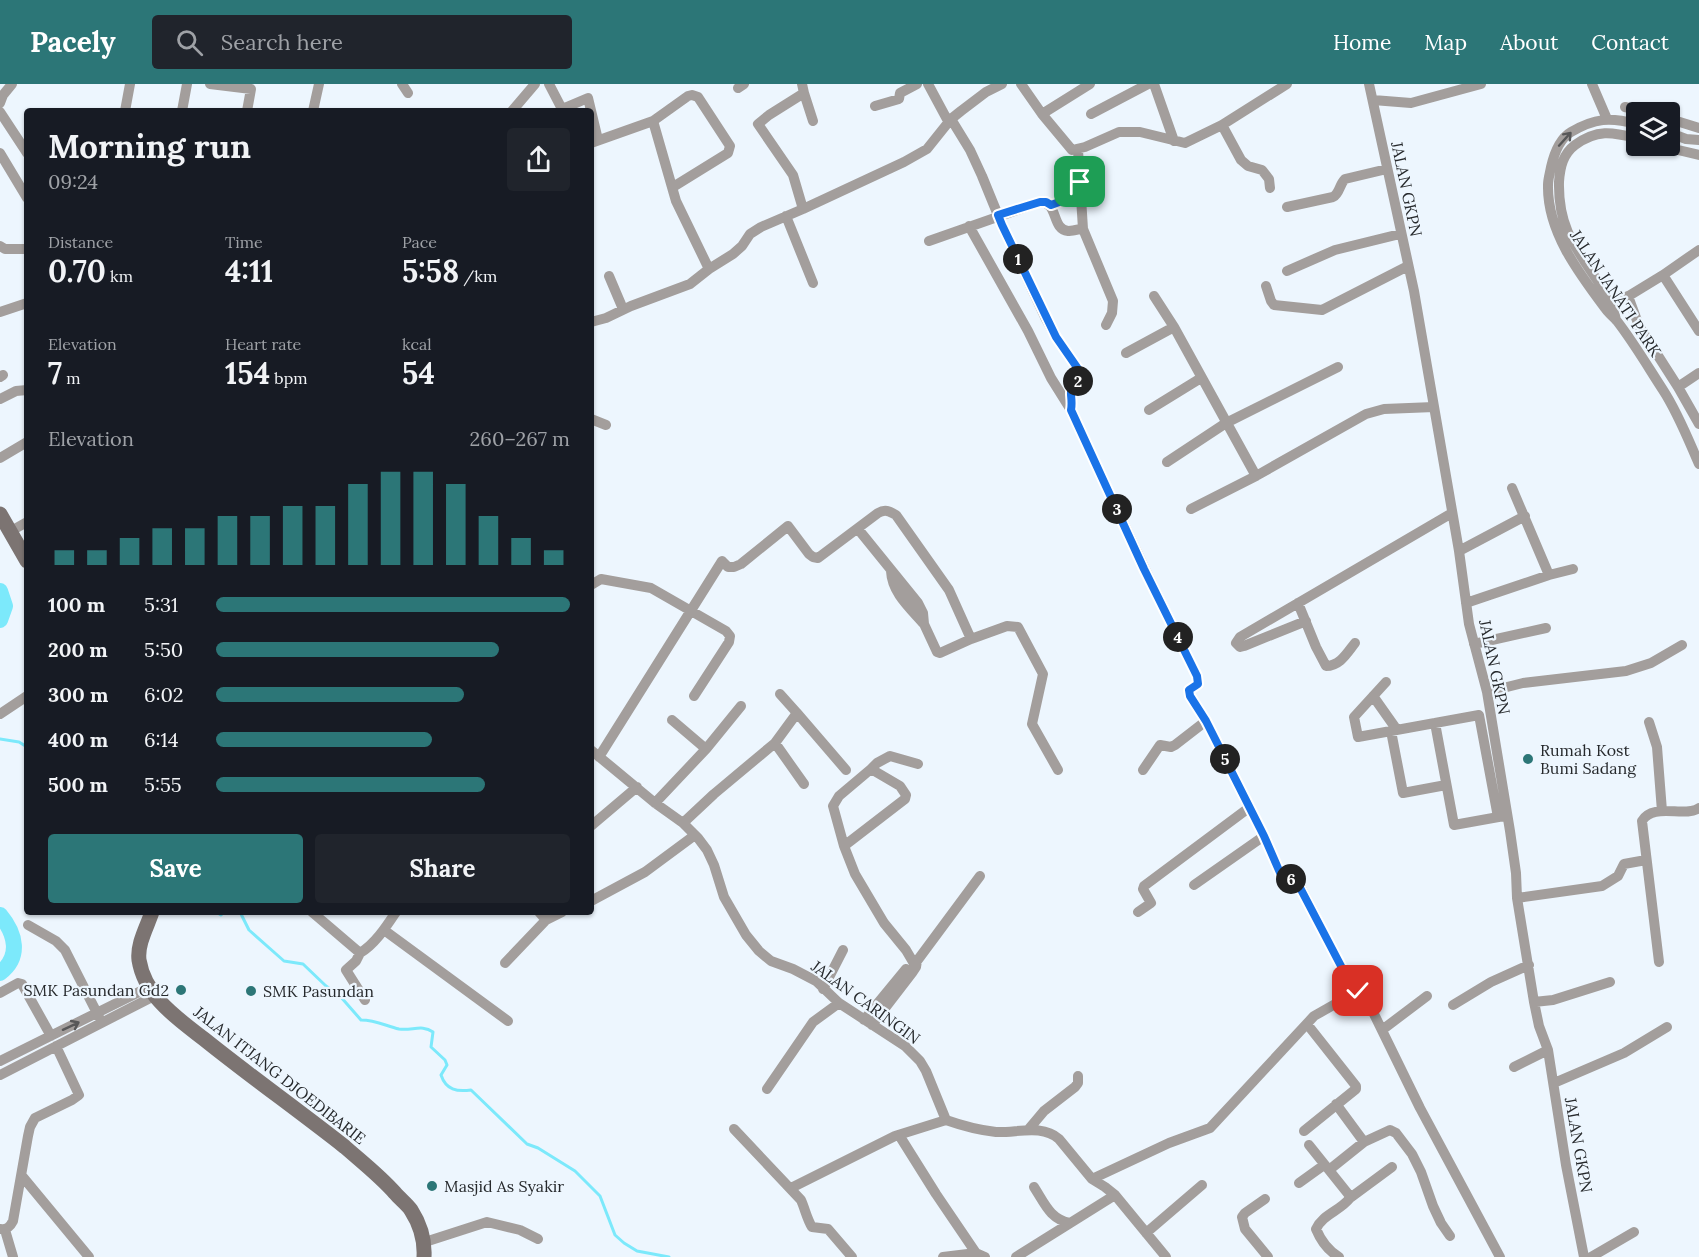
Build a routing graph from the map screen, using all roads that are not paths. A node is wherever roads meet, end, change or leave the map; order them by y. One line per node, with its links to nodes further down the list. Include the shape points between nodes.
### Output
1 (12, 84): 22 (street)
2 (130, 84): 24 (street)
3 (187, 84): 25 (street)
4 (210, 84): 19 (street)
5 (319, 84): 27 (street)
6 (535, 84): 28 (street)
7 (549, 84): 29 (street)
8 (917, 84): 23 (street, via 902,91 899,99)
9 (928, 84): 38 (street)
10 (1002, 84): 38 (street)
11 (1021, 84): 33 (street)
12 (1090, 84): 33 (street)
13 (1148, 84): 34 (street)
14 (1154, 84): 46 (street)
15 (1287, 84): 41 (street)
16 (1369, 84): 21 (street, JALAN GKPN)
17 (1481, 84): 21 (street, via 1411,103)
18 (1592, 84): 35 (street)
19 (251, 87): 26 (street)
20 (803, 89): 37 (street); 60 (street, via 758,124 793,175)
21 (1373, 100): 53 (street, JALAN GKPN)
22 (0, 103)
23 (875, 106)
24 (126, 107)
25 (183, 108)
26 (248, 108)
27 (315, 108)
28 (515, 108)
29 (561, 108)
30 (564, 108): 31 (street, via 588,98)
31 (589, 108)
32 (0, 112): 48 (street)
33 (1042, 114): 49 (street, via 1072,150)
34 (1091, 114)
35 (1605, 114): 39 (street); 80 (street, JALAN JANATI PARK, one-way to 35, via 1577,268 1561,241 1553,222 1548,184 1560,142)
36 (653, 121): 47 (street); 55 (street); 55 (street, via 694,95 730,146 728,153)
37 (813, 121)
38 (950, 121): 60 (street, via 927,149); 61 (street, via 970,150)
39 (1626, 122)
40 (1680, 122): 42 (street)
41 (1222, 125): 46 (street, via 1185,143); 56 (street, via 1241,160 1262,170)
42 (1699, 128)
43 (1626, 136): 80 (street, via 1603,132 1592,135 1570,149 1560,171 1564,225)
44 (1680, 137): 45 (street)
45 (1699, 140)
46 (1174, 141): 49 (street, via 1140,132 1119,132)
47 (594, 142)
48 (24, 148)
49 (1078, 150): 54 (street)
50 (1680, 150): 52 (street)
51 (0, 153): 57 (street)
52 (1699, 155)
53 (1387, 169): 59 (street, via 1345,179 1333,198); 65 (street, JALAN GKPN)
54 (1080, 182): 58 (street, via 1062,201); 64 (street)
55 (673, 187): 71 (street)
56 (1270, 188)
57 (24, 193)
58 (1051, 205): 61 (street, via 1040,202); 64 (street, via 1063,229)
59 (1287, 207)
60 (803, 209): 62 (street)
61 (998, 215): 63 (street); 95 (street, via 1056,337 1083,376 1071,388)
62 (786, 216): 71 (street, via 750,234 733,254); 75 (street)
63 (969, 226): 66 (street); 95 (street)
64 (1083, 229): 84 (street, via 1113,301)
65 (1400, 234): 70 (street, JALAN GKPN); 72 (street, via 1335,250)
66 (929, 241)
67 (0, 246): 68 (street)
68 (24, 249)
69 (1699, 251): 73 (street)
70 (1408, 266): 76 (street, via 1322,310 1274,305); 94 (street, JALAN GKPN)
71 (709, 269): 81 (street, via 690,284)
72 (1287, 271)
73 (1663, 275): 78 (street); 86 (street)
74 (609, 276): 81 (street)
75 (813, 283)
76 (1266, 286)
77 (1154, 296): 85 (street)
78 (1628, 296): 80 (street); 91 (street, via 1639,326)
79 (24, 304): 82 (street)
80 (1610, 307): 104 (street, JALAN JANATI PARK, via 1665,393)
81 (623, 309): 83 (street)
82 (0, 312)
83 (594, 321)
84 (1106, 325)
85 (1174, 327): 87 (street); 90 (street)
86 (1699, 331)
87 (1126, 353)
88 (1338, 367): 98 (street)
89 (1699, 373): 91 (street)
90 (1201, 378): 96 (street); 98 (street)
91 (1678, 387): 99 (street)
92 (24, 390): 93 (street)
93 (0, 399)
94 (1434, 407): 105 (street, via 1384,409 1366,414); 108 (street, JALAN GKPN)
95 (1071, 410): 138 (street, via 1197,676 1198,685 1188,692)
96 (1149, 410)
97 (594, 419): 100 (street)
98 (1226, 423): 103 (street); 105 (street)
99 (1699, 424)
100 (606, 425)
101 (24, 444): 102 (street)
102 (0, 458)
103 (1167, 462)
104 (1699, 464)
105 (1256, 476): 107 (street)
106 (1512, 488): 110 (street)
107 (1191, 509)
108 (1452, 513): 114 (street, JALAN GKPN); 119 (street)
109 (0, 514): 113 (main road)
110 (1525, 516): 114 (street); 117 (street)
111 (24, 524): 113 (street)
112 (858, 529): 121 (street, via 818,558 809,554 788,526 741,564 728,567 722,561); 124 (street, via 918,603 936,650 940,653); 124 (street, via 883,511 896,515 949,590)
113 (11, 531): 115 (main road)
114 (1459, 551): 120 (street, JALAN GKPN)
115 (24, 555)
116 (1573, 569): 117 (street)
117 (1550, 575): 120 (street)
118 (594, 583): 121 (street, via 601,579 651,588)
119 (1298, 603): 122 (street); 122 (street, via 1236,643 1244,646)
120 (1466, 603): 126 (street, JALAN GKPN)
121 (692, 610): 131 (street, via 730,636); 144 (street)
122 (1306, 621): 125 (street, via 1326,666 1340,662)
123 (1546, 627): 126 (street)
124 (971, 639): 148 (street, via 1007,626 1018,627 1043,674 1032,724)
125 (1355, 643)
126 (1474, 644): 129 (street, JALAN GKPN)
127 (1682, 645): 129 (street, via 1651,663 1626,671 1523,683)
128 (1386, 682): 132 (street)
129 (1487, 692): 157 (street, JALAN GKPN)
130 (780, 694): 135 (street)
131 (694, 696)
132 (1373, 696): 141 (street); 141 (street, via 1353,717 1358,737)
133 (24, 698): 136 (street)
134 (741, 706): 143 (street)
135 (797, 713): 142 (street); 147 (street)
136 (0, 714)
137 (672, 720): 143 (street)
138 (1206, 721): 149 (street, via 1175,745 1160,745); 155 (street)
139 (1649, 722): 156 (street, via 1657,747)
140 (1435, 723): 141 (street); 151 (street); 157 (street, via 1479,715)
141 (1394, 730): 151 (street, via 1403,793)
142 (775, 743): 150 (street); 159 (street)
143 (706, 749): 153 (street)
144 (595, 753): 152 (street, JALAN CARINGIN)
145 (918, 764): 146 (street, via 890,756)
146 (871, 769): 162 (street, via 838,796 833,806); 162 (street, via 900,786 905,799)
147 (846, 770)
148 (1058, 770)
149 (1143, 770)
150 (804, 784)
151 (1446, 785): 157 (street, via 1454,825)
152 (637, 787): 153 (street, JALAN CARINGIN); 158 (street)
153 (655, 803): 159 (street, JALAN CARINGIN)
154 (1699, 808): 156 (street, via 1692,812)
155 (1248, 809): 161 (street); 168 (street, via 1144,886 1151,903)
156 (1662, 811): 163 (street, via 1647,815 1642,821)
157 (1503, 816): 166 (street, JALAN GKPN, via 1516,873)
158 (594, 823)
159 (683, 823): 160 (street, JALAN CARINGIN)
160 (695, 835): 167 (street, via 645,872); 182 (street, JALAN CARINGIN, via 707,850 724,897 759,951 771,961 816,981)
161 (1262, 837): 165 (street); 185 (street, via 1281,875 1298,882)
162 (844, 846): 179 (street, via 855,874 884,923)
163 (1646, 860): 166 (street, via 1624,864 1618,876 1602,886); 177 (street)
164 (980, 876): 179 (street)
165 (1194, 885)
166 (1517, 898): 180 (street, JALAN GKPN)
167 (594, 899)
168 (1138, 912)
169 (151, 915): 183 (main road, JALAN ITJANG DJOEDIBARIE, via 139,959)
170 (316, 915): 176 (street)
171 (394, 915): 174 (street)
172 (543, 916): 178 (street)
173 (28, 925): 191 (street, via 65,950)
174 (384, 930): 176 (street); 192 (street)
175 (843, 950): 182 (street)
176 (360, 953): 187 (street, via 346,970)
177 (1659, 962)
178 (505, 963)
179 (915, 964): 193 (street)
180 (1529, 965): 188 (street, JALAN GKPN); 190 (street, via 1491,981)
181 (1610, 982): 188 (street)
182 (823, 989): 189 (street, JALAN CARINGIN)
183 (152, 992): 191 (street); 230 (main road, JALAN ITJANG DJOEDIBARIE, via 171,1013 370,1168 410,1208)
184 (0, 993): 197 (street, via 22,984)
185 (1353, 993): 194 (street); 196 (street, via 1363,983)
186 (1427, 996): 196 (street)
187 (365, 999)
188 (1534, 1002): 198 (street, JALAN GKPN)
189 (839, 1004): 193 (street, JALAN CARINGIN); 204 (street, via 813,1022)
190 (1453, 1005)
191 (100, 1018): 197 (street)
192 (508, 1021)
193 (868, 1022): 206 (street, JALAN CARINGIN, via 920,1061)
194 (1307, 1024): 205 (street, via 1356,1086); 216 (street, via 1210,1128)
195 (1667, 1027): 203 (street, via 1624,1053)
196 (1382, 1030): 240 (street)
197 (53, 1041): 199 (street); 201 (street); 215 (street, via 79,1095 35,1118)
198 (1548, 1050): 200 (street); 203 (street, JALAN GKPN)
199 (0, 1061)
200 (1514, 1067)
201 (0, 1075)
202 (1078, 1076): 208 (street, via 1075,1087 1044,1111)
203 (1554, 1083): 241 (street, JALAN GKPN)
204 (768, 1089)
205 (1336, 1104): 209 (street); 211 (street)
206 (946, 1120): 208 (street, via 980,1130); 210 (street)
207 (734, 1130): 220 (street)
208 (1028, 1130): 216 (street, via 1059,1138)
209 (1304, 1131)
210 (899, 1135): 220 (street); 231 (street, via 945,1209)
211 (1364, 1142): 213 (street); 228 (street, via 1390,1130 1396,1133 1412,1154)
212 (1309, 1145): 213 (street)
213 (1327, 1167): 217 (street); 222 (street)
214 (1392, 1167): 222 (street)
215 (22, 1176): 225 (street, via 13,1221 10,1227); 233 (street)
216 (1092, 1179): 221 (street)
217 (1299, 1183)
218 (1202, 1185): 227 (street)
219 (1034, 1187): 224 (street, via 1054,1217)
220 (791, 1188): 234 (street, via 801,1200 812,1227 828,1229)
221 (1115, 1195): 224 (street); 227 (street)
222 (1350, 1198): 239 (street, via 1316,1229 1330,1252)
223 (1265, 1199): 238 (street, via 1242,1217 1245,1229)
224 (1070, 1223): 236 (street)
225 (2, 1229): 232 (street)
226 (1634, 1232): 242 (street)
227 (1146, 1233): 237 (street)
228 (1450, 1236)
229 (538, 1239): 230 (street, via 487,1222)
230 (424, 1249)
231 (981, 1255): 235 (street)
232 (12, 1257)
233 (89, 1257)
234 (852, 1257)
235 (943, 1257)
236 (1016, 1257)
237 (1166, 1257)
238 (1268, 1257)
239 (1339, 1257)
240 (1500, 1257)
241 (1584, 1257)
242 (1591, 1257)

